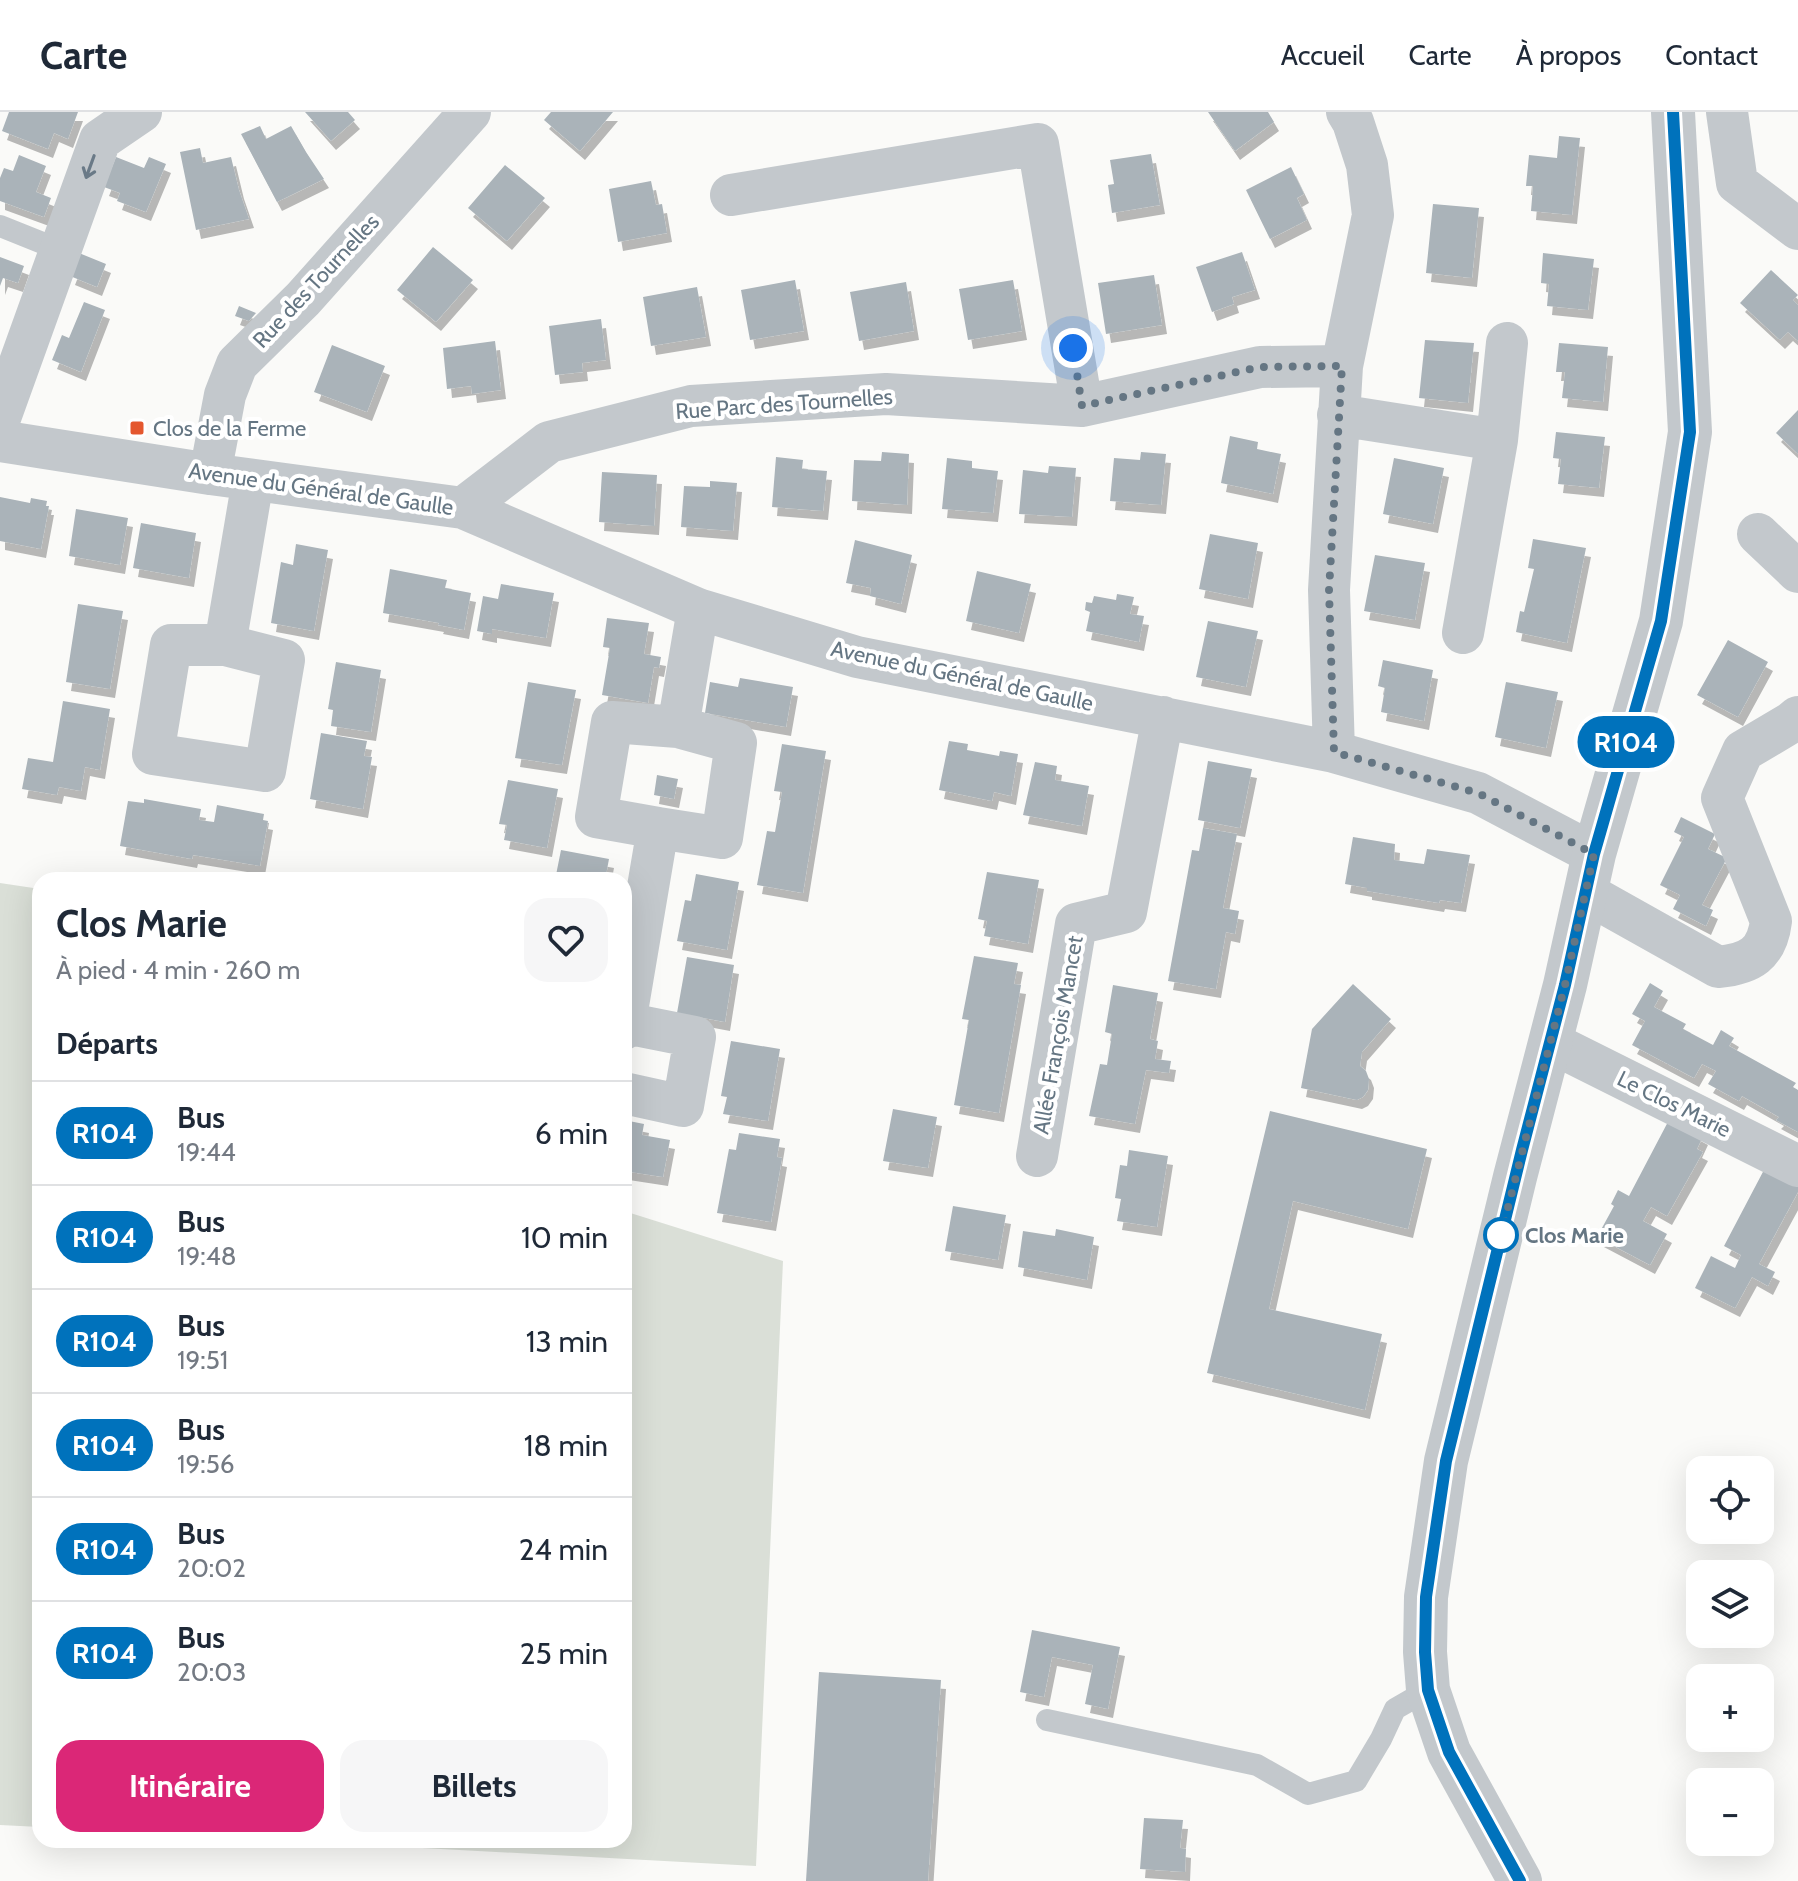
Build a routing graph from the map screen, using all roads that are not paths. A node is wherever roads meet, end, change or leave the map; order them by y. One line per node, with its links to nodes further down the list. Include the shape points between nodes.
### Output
1 (141, 112): 9 (street, one-way to 9, via 100,140)
2 (470, 112): 17 (street, Rue des Tournelles, via 303,299 237,364 225,395)
3 (1347, 112): 11 (street, via 1367,165 1373,215)
4 (1673, 112): 30 (street, via 1690,432 1661,621)
5 (1727, 112): 8 (street, via 1737,183)
6 (731, 195): 12 (street, via 1038,144)
7 (0, 226): 9 (lane)
8 (1798, 229)
9 (60, 250): 14 (street)
10 (1507, 343): 15 (street)
11 (1342, 366): 12 (street, Rue Parc des Tournelles, via 1260,367); 13 (street)
12 (1082, 406): 19 (street, Rue Parc des Tournelles, via 886,394 691,406 549,442)
13 (1338, 415): 15 (street); 28 (street, via 1329,590)
14 (0, 418)
15 (1497, 440): 23 (street)
16 (0, 441): 17 (street, Avenue du Général de Gaulle)
17 (210, 474): 18 (street, Avenue du Général de Gaulle)
18 (253, 480): 19 (street, Avenue du Général de Gaulle); 24 (street)
19 (463, 508): 22 (street, Avenue du Général de Gaulle)
20 (1758, 534): 21 (street)
21 (1798, 572)
22 (698, 609): 25 (street, Avenue du Général de Gaulle, via 857,657); 27 (street)
23 (1463, 633)
24 (225, 645)
25 (1163, 717): 28 (street, Avenue du Général de Gaulle); 35 (street, Allée François Mancet, via 1126,912 1076,924)
26 (1798, 717): 30 (street, Avenue du Général de Gaulle, via 1743,751 1722,798 1771,921 1762,950 1737,965 1718,967)
27 (678, 727): 29 (street, via 736,743 722,838); 29 (street, via 612,722 596,817)
28 (1334, 752): 30 (street, Avenue du Général de Gaulle, via 1478,793)
29 (658, 828): 31 (street)
30 (1590, 873): 33 (street)
31 (632, 982)
32 (632, 1024): 34 (street, via 695,1037 683,1106)
33 (1550, 1042): 36 (street, Le Clos Marie); 37 (street, via 1446,1461 1426,1597)
34 (632, 1095)
35 (1037, 1156)
36 (1798, 1166)
37 (1428, 1690): 38 (lane, via 1395,1709 1356,1781 1308,1794 1257,1765); 39 (street, via 1449,1752)
38 (1047, 1720)
39 (1520, 1881)

